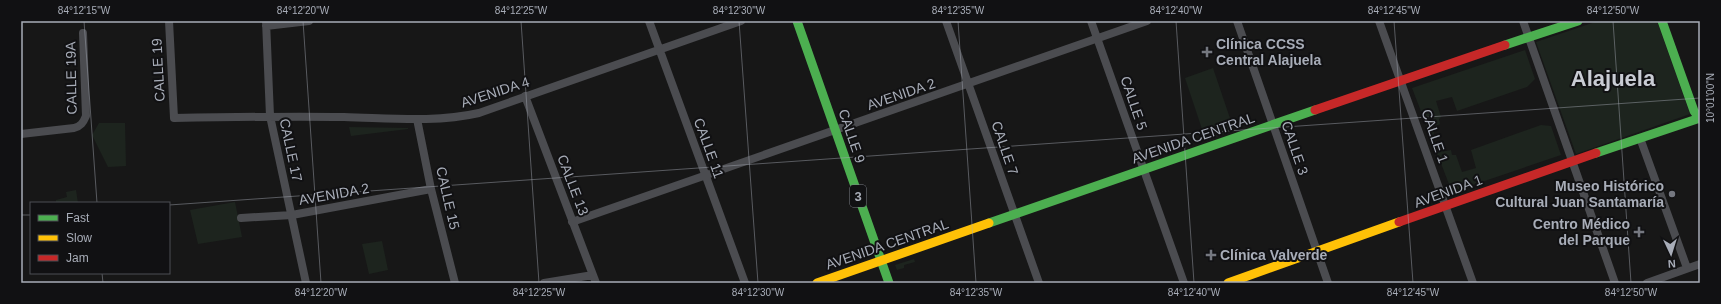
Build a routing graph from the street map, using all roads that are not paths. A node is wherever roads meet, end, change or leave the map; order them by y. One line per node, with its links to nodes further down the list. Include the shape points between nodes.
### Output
1 (169, 21): 23 (street, CALLE 19)
2 (309, 21): 14 (street)
3 (649, 21): 18 (street, CALLE 11)
4 (741, 21): 18 (street, AVENIDA 4)
5 (797, 21): 27 (street, CALLE 9 / 3)
6 (946, 21): 20 (street, CALLE 7)
7 (1091, 21): 17 (street, CALLE 5)
8 (1147, 21): 17 (street, AVENIDA 2)
9 (1237, 21): 26 (street, CALLE 3)
10 (1380, 21): 19 (street, CALLE 1)
11 (1523, 21): 16 (street)
12 (1578, 21): 16 (street, AVENIDA CENTRAL)
13 (1662, 21): 24 (street, via 1694,111)
14 (266, 23): 22 (street, CALLE 17)
15 (83, 33): 28 (street, CALLE 19A, via 86,116 84,122 74,128)
16 (1529, 37): 19 (street, AVENIDA CENTRAL); 30 (street)
17 (1097, 38): 20 (street, AVENIDA 2); 31 (street, CALLE 5)
18 (660, 49): 21 (street, AVENIDA 4); 32 (street, CALLE 11)
19 (1401, 80): 26 (street, AVENIDA CENTRAL); 34 (street, CALLE 1)
20 (968, 84): 27 (street, AVENIDA 2); 36 (street, CALLE 7)
21 (525, 96): 25 (street, AVENIDA 4, via 469,115); 38 (street, CALLE 13)
22 (270, 116): 23 (street, AVENIDA 4); 25 (street, AVENIDA 4); 35 (street, CALLE 17)
23 (174, 118)
24 (1700, 118): 29 (street, AVENIDA 1)
25 (417, 119): 33 (street, CALLE 15)
26 (1273, 125): 31 (street, AVENIDA CENTRAL); 39 (street, CALLE 3)
27 (836, 130): 32 (street, AVENIDA 2); 40 (street, CALLE 9 / 3)
28 (21, 134)
29 (1640, 138): 30 (street, AVENIDA 1); 42 (street)
30 (1572, 161): 34 (street, AVENIDA 1); 55 (street)
31 (1143, 170): 36 (street, AVENIDA CENTRAL); 51 (street, CALLE 5)
32 (705, 175): 38 (street, AVENIDA 2); 47 (street, CALLE 11)
33 (431, 189): 35 (street, AVENIDA 2); 45 (street, CALLE 15)
34 (1446, 206): 39 (street, AVENIDA 1); 54 (street, CALLE 1)
35 (292, 215): 37 (street, AVENIDA 2); 44 (street, CALLE 17)
36 (1014, 215): 40 (street, AVENIDA CENTRAL); 50 (street, CALLE 7)
37 (242, 218)
38 (572, 222): 43 (street, CALLE 13)
39 (1317, 252): 52 (street, AVENIDA 1); 53 (street, CALLE 3)
40 (881, 261): 48 (street, AVENIDA CENTRAL); 49 (street, CALLE 9 / 3)
41 (1700, 264): 42 (street)
42 (1687, 268): 56 (street)
43 (594, 279): 46 (street)
44 (306, 283)
45 (455, 283)
46 (544, 283)
47 (745, 283)
48 (817, 283)
49 (889, 283)
50 (1039, 283)
51 (1184, 283)
52 (1228, 283)
53 (1328, 283)
54 (1473, 283)
55 (1615, 283)
56 (1647, 283)

